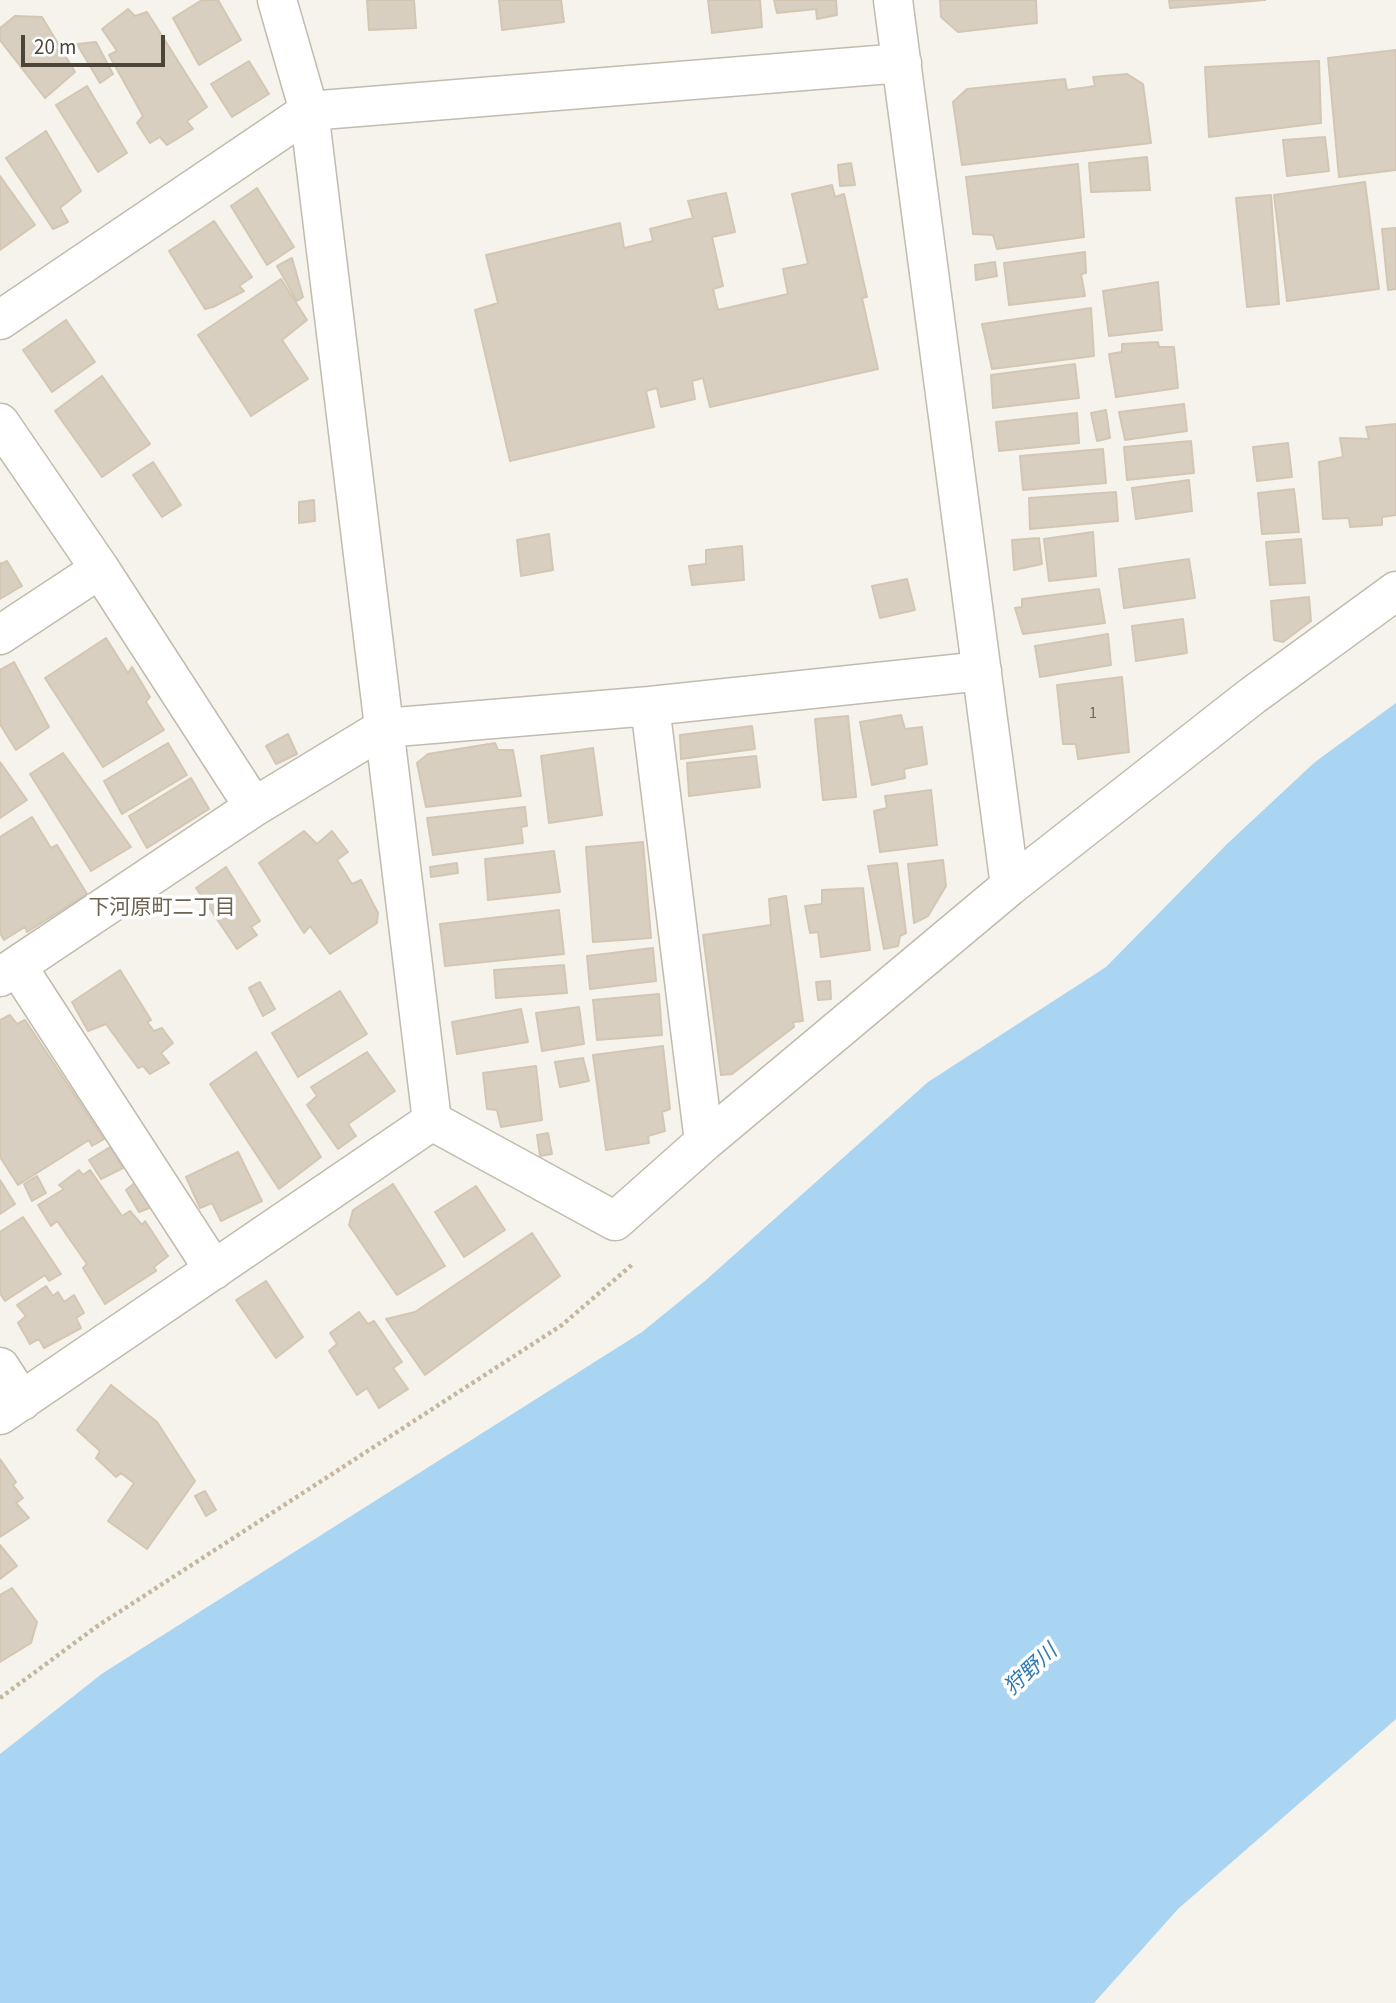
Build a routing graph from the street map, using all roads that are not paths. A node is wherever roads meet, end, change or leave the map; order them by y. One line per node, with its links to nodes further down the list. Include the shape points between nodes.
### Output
1 (277, 0): 4 (street)
2 (893, 0): 3 (street)
3 (902, 63): 4 (street); 10 (street)
4 (309, 111): 5 (street); 12 (street)
5 (0, 320)
6 (0, 424): 7 (street)
7 (100, 569): 9 (street); 13 (street)
8 (1396, 591): 14 (street, via 1252,696)
9 (0, 635)
10 (982, 671): 11 (street); 14 (street)
11 (650, 706): 12 (street); 17 (street)
12 (384, 728): 13 (street); 16 (street)
13 (254, 807): 15 (street)
14 (1010, 886): 17 (street)
15 (8, 972): 18 (street)
16 (432, 1121): 17 (street, via 615,1221); 18 (street)
17 (704, 1142)
18 (214, 1270): 20 (street)
19 (0, 1367): 20 (street)
20 (11, 1408)

